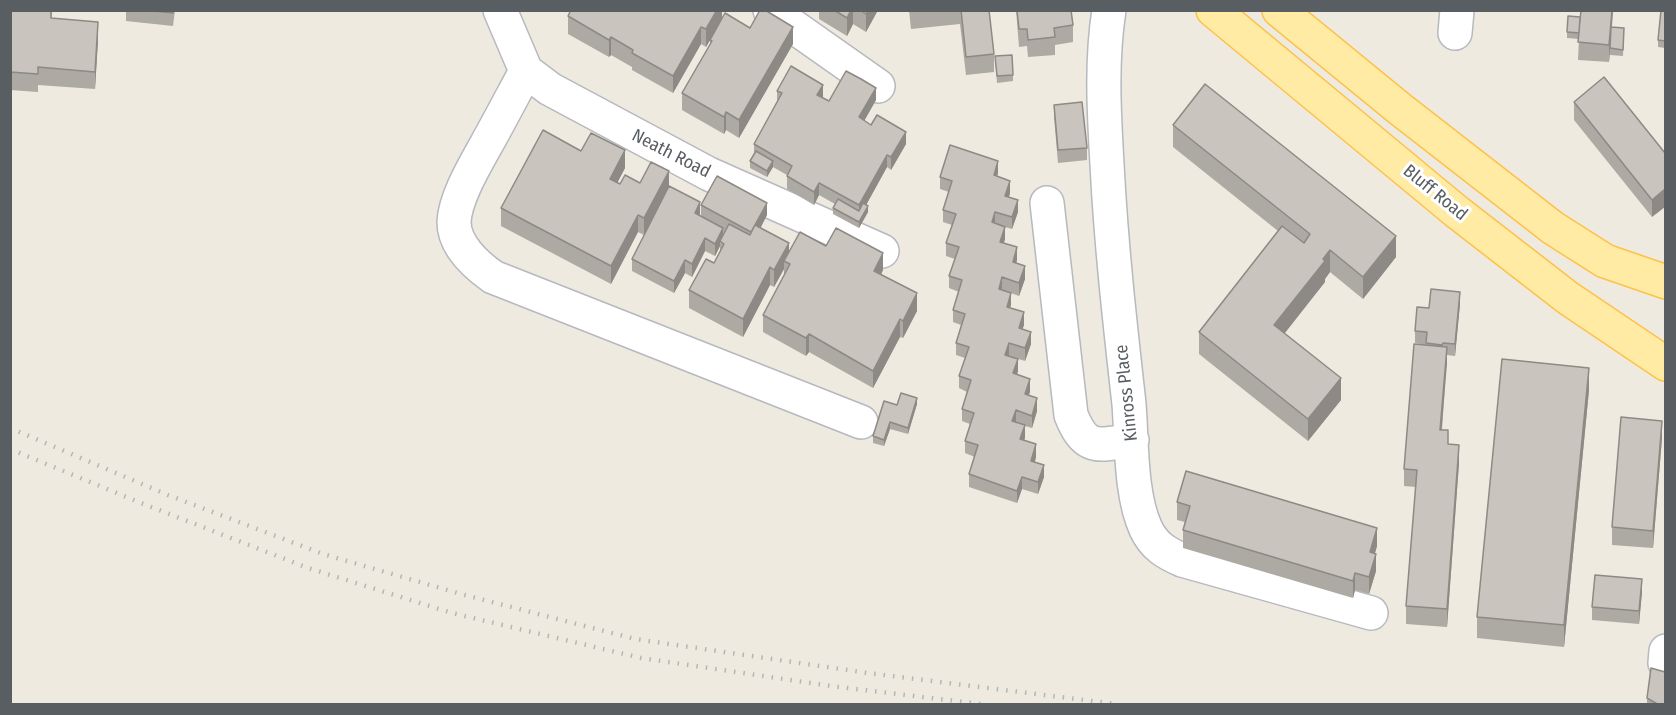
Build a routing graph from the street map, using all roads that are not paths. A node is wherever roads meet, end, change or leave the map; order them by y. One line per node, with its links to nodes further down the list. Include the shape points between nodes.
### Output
1 (500, 10): 6 (street)
2 (771, 10): 7 (street)
3 (1109, 10): 15 (street, Kinross Place, via 1104,46 1106,156)
4 (1213, 10): 13 (main road, Bluff Road, via 1457,212 1558,291)
5 (1279, 10): 10 (main road, via 1553,228)
6 (526, 71): 9 (street, Neath Road, via 579,106 709,174); 14 (street, via 457,208 454,223 458,236 477,266 493,277)
7 (878, 86)
8 (1047, 203): 15 (street, via 1071,415 1083,438 1091,443)
9 (882, 250)
10 (1605, 261): 11 (main road); 12 (main road)
11 (1665, 282)
12 (1665, 305)
13 (1665, 364)
14 (861, 422)
15 (1132, 440): 16 (street, Kinross Place, via 1139,512 1154,543 1165,552)
16 (1371, 613)
17 (1665, 651): 18 (street)
18 (1665, 663)

